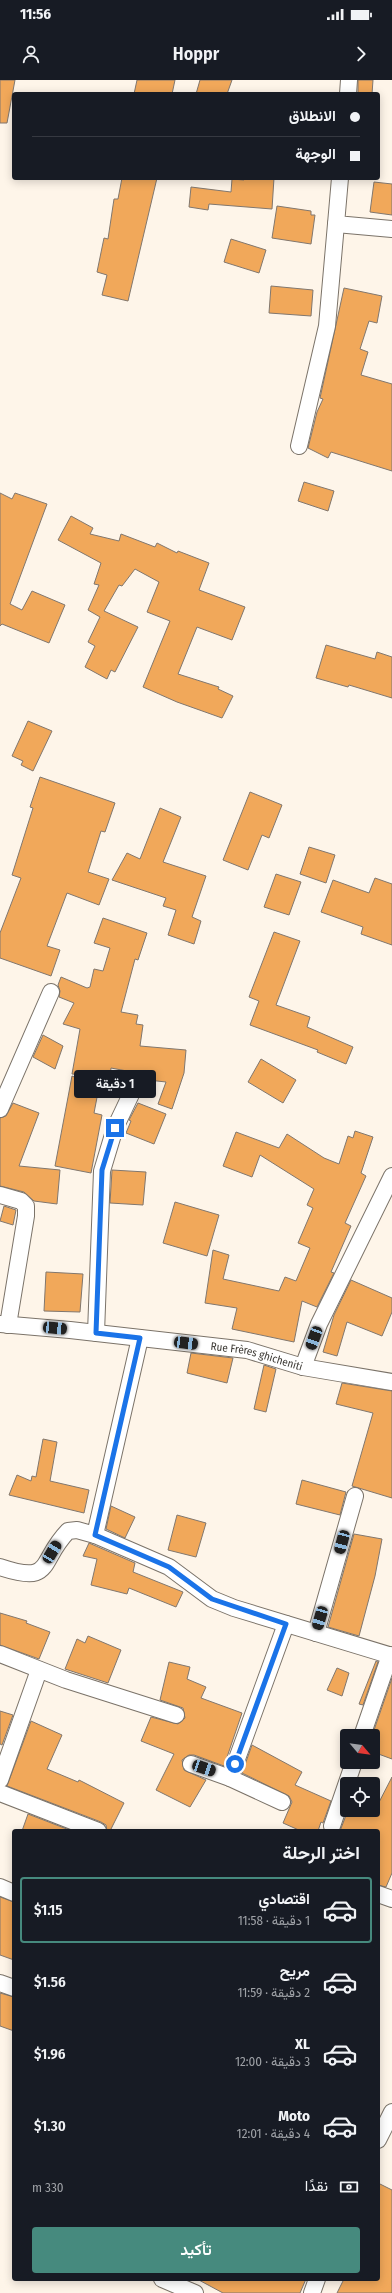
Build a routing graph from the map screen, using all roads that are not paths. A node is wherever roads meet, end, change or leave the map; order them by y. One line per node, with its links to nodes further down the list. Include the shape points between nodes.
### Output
1 (349, 80): 2 (street)
2 (348, 92)
3 (340, 180): 4 (street)
4 (336, 224): 5 (street); 6 (street, via 327,326)
5 (392, 229)
6 (299, 446)
7 (50, 992): 9 (street)
8 (134, 1088): 13 (street, via 115,1128 102,1170)
9 (0, 1109)
10 (392, 1176): 15 (street, via 319,1324)
11 (0, 1195): 12 (street, via 21,1201 26,1206)
12 (4, 1324): 13 (street, Rue Frères ghicheniti)
13 (96, 1333): 14 (street, Rue Frères ghicheniti)
14 (140, 1338): 15 (street, Rue Frères ghicheniti, via 247,1350); 18 (street)
15 (304, 1367): 16 (street, Rue Frères ghicheniti)
16 (392, 1382)
17 (355, 1496): 21 (street)
18 (95, 1535): 19 (street, via 77,1530 68,1531 38,1572 28,1575); 20 (street, via 169,1567 212,1599)
19 (0, 1567)
20 (286, 1624): 21 (street); 30 (street)
21 (316, 1633): 23 (street)
22 (0, 1654): 24 (street)
23 (391, 1656): 26 (street)
24 (39, 1670): 25 (street); 27 (street)
25 (176, 1715)
26 (365, 1729)
27 (5, 1752): 31 (street)
28 (190, 1764): 30 (street)
29 (352, 1769): 34 (street)
30 (230, 1778): 33 (street)
31 (0, 1780)
32 (0, 1793): 35 (street)
33 (282, 1802)
34 (332, 1826)
35 (93, 1829)
36 (0, 1887): 37 (street)
37 (12, 1892)
38 (380, 1895): 39 (street)
39 (392, 1900)
40 (0, 1984): 41 (street)
41 (12, 1987)
42 (392, 2112): 43 (street)
43 (380, 2136)
44 (171, 2281): 46 (street)
45 (316, 2281): 47 (street)
46 (195, 2293)
47 (312, 2293)

